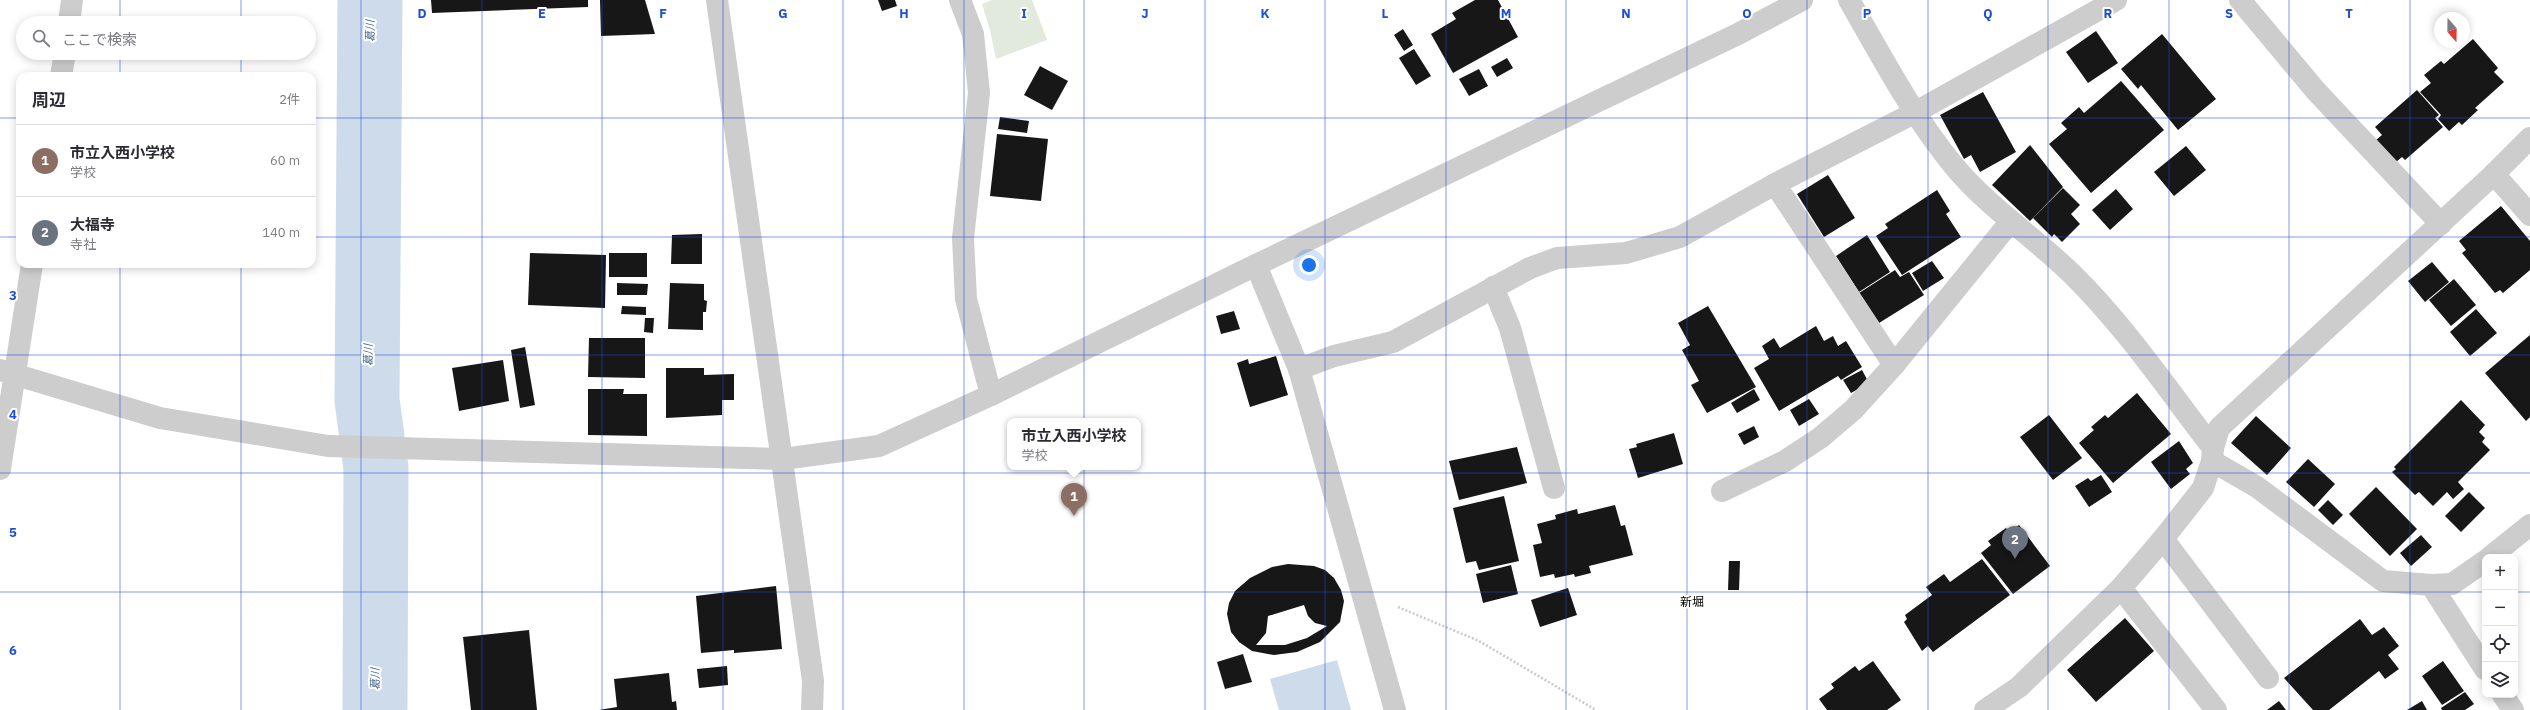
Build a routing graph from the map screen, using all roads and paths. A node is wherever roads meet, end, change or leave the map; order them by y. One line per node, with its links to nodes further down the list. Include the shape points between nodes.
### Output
1 (72, 0): 8 (street)
2 (717, 0): 26 (street)
3 (960, 0): 24 (street, via 973,34 979,92 963,238 966,299)
4 (1802, 0): 18 (street)
5 (1849, 0): 11 (street)
6 (2116, 0): 11 (street)
7 (2240, 0): 17 (street, via 2316,91)
8 (70, 16)
9 (64, 60): 10 (street)
10 (62, 72)
11 (1914, 113): 14 (street); 16 (street, via 1955,167)
12 (2530, 138): 13 (street)
13 (2494, 174): 15 (street); 17 (street)
14 (1775, 184): 20 (street, via 1680,237 1626,253 1557,258 1530,268); 21 (street)
15 (2530, 215)
16 (2010, 221): 21 (street); 25 (street, via 2072,274 2118,326)
17 (2441, 224): 25 (street, via 2219,428)
18 (1256, 265): 22 (street); 24 (street)
19 (31, 268): 23 (street)
20 (1493, 287): 22 (street, via 1393,342 1334,356); 28 (street, via 1510,328)
21 (1894, 365): 29 (street, via 1853,410 1820,438 1785,461)
22 (1299, 369): 36 (street)
23 (7, 372): 26 (street, via 160,418 328,446); 27 (street)
24 (991, 395): 26 (street, via 879,446)
25 (2213, 454): 31 (street, via 2203,488); 34 (street, via 2383,581)
26 (783, 459): 40 (street, via 813,681)
27 (0, 469)
28 (1554, 488)
29 (1722, 491)
30 (2530, 524): 32 (street)
31 (2163, 539): 35 (street); 38 (street)
32 (2494, 554)
33 (2482, 563): 34 (street, via 2452,584)
34 (2431, 585): 37 (street)
35 (2121, 588): 43 (street, via 2019,687); 44 (street)
36 (1362, 591): 41 (street); 42 (path, via 1479,641)
37 (2482, 663)
38 (2268, 678)
39 (2505, 698): 45 (street)
40 (812, 710)
41 (1395, 710)
42 (1596, 710)
43 (1985, 710)
44 (2216, 710)
45 (2513, 710)

